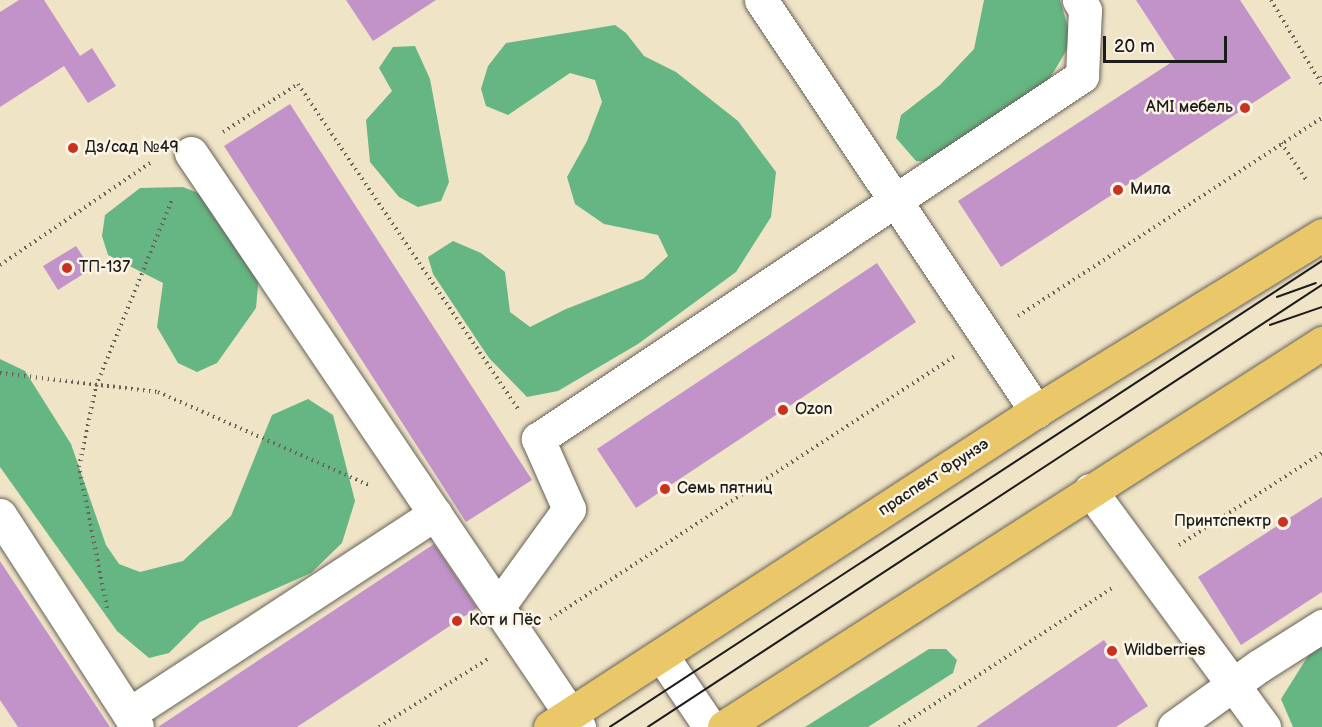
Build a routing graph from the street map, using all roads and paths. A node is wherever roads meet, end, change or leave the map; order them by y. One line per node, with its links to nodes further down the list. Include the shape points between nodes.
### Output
1 (761, 0): 10 (lane)
2 (1079, 0): 10 (lane, via 1085,10 1082,76)
3 (1270, 0): 5 (path)
4 (1322, 72): 5 (path)
5 (1322, 85)
6 (1322, 118): 7 (path)
7 (1281, 143): 9 (path); 13 (path)
8 (191, 153): 12 (path, via 162,155); 16 (path); 18 (path, via 298,84); 23 (lane)
9 (1308, 182)
10 (895, 200): 13 (lane); 18 (lane)
11 (1322, 235): 17 (main road, праспект Фрунзэ)
12 (0, 265)
13 (986, 337): 17 (lane); 28 (path)
14 (1322, 343): 21 (main road)
15 (0, 373): 16 (path)
16 (96, 386): 20 (path, via 158,392); 26 (path, via 79,466)
17 (1036, 411): 29 (main road, праспект Фрунзэ)
18 (538, 439): 25 (lane, via 569,508)
19 (1322, 453): 24 (path)
20 (371, 486)
21 (1090, 490): 24 (lane); 35 (main road)
22 (0, 514): 31 (lane)
23 (435, 514): 25 (lane); 31 (lane)
24 (1147, 565): 30 (lane); 36 (path)
25 (498, 607): 28 (lane)
26 (108, 613)
27 (1322, 626): 30 (lane)
28 (519, 639): 32 (lane); 33 (path)
29 (662, 656): 32 (main road, праспект Фрунзэ); 34 (lane)
30 (1236, 685): 37 (lane); 38 (lane)
31 (133, 721)
32 (566, 723)
33 (379, 727)
34 (710, 727)
35 (724, 727)
36 (899, 727)
37 (1174, 727)
38 (1264, 727)

